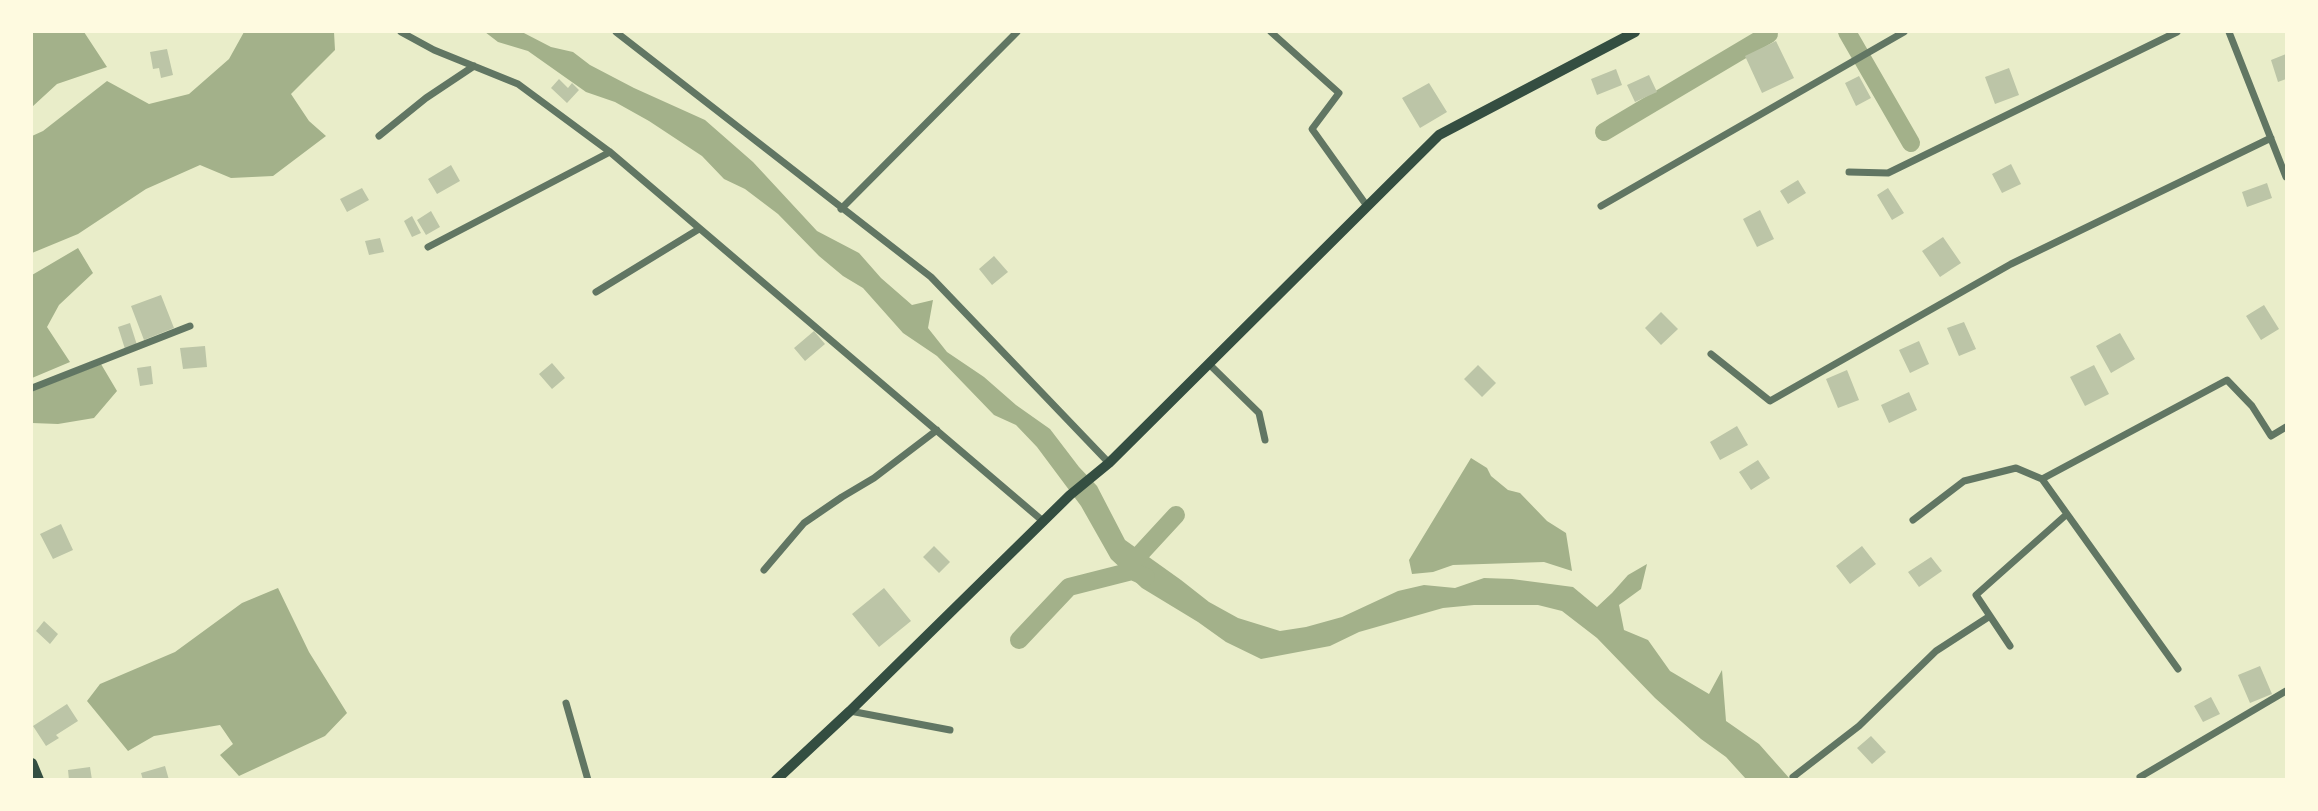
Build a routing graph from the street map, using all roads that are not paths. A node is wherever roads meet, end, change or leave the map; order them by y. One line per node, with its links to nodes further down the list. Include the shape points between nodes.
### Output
1 (401, 32): 9 (street)
2 (616, 32): 17 (street)
3 (1017, 32): 17 (street)
4 (1271, 32): 15 (street, via 1339,93 1312,129)
5 (1635, 32): 15 (main road, via 1439,135)
6 (1904, 32): 16 (street)
7 (2177, 32): 13 (street, via 1888,173)
8 (2229, 32): 11 (street)
9 (474, 66): 10 (street); 12 (street, via 518,84)
10 (379, 136)
11 (2271, 138): 14 (street); 22 (street, via 2011,264 1770,401)
12 (610, 152): 18 (street); 19 (street)
13 (1849, 172)
14 (2287, 177)
15 (1367, 206): 23 (main road)
16 (1601, 206)
17 (841, 209): 28 (street, via 931,277)
18 (699, 229): 20 (street); 26 (street)
19 (428, 247)
20 (596, 292)
21 (190, 326): 24 (street)
22 (1711, 354)
23 (1209, 364): 27 (street, via 1259,413); 28 (main road)
24 (32, 388)
25 (2287, 427): 29 (street, via 2271,436 2252,405 2227,380)
26 (937, 430): 32 (street); 33 (street, via 804,523)
27 (1265, 440)
28 (1109, 463): 32 (main road)
29 (2042, 479): 30 (street); 31 (street, via 2015,468 1964,481)
30 (2067, 514): 34 (street, via 1976,594); 36 (street)
31 (1913, 520)
32 (1044, 523): 39 (main road)
33 (764, 570)
34 (1990, 617): 35 (street); 43 (street, via 1936,650 1859,726)
35 (2010, 646)
36 (2178, 669)
37 (2287, 691): 42 (street)
38 (566, 703): 45 (street)
39 (850, 711): 40 (street); 46 (main road)
40 (950, 730)
41 (32, 763): 44 (main road)
42 (2140, 777)
43 (1793, 778)
44 (40, 779)
45 (588, 779)
46 (776, 779)

